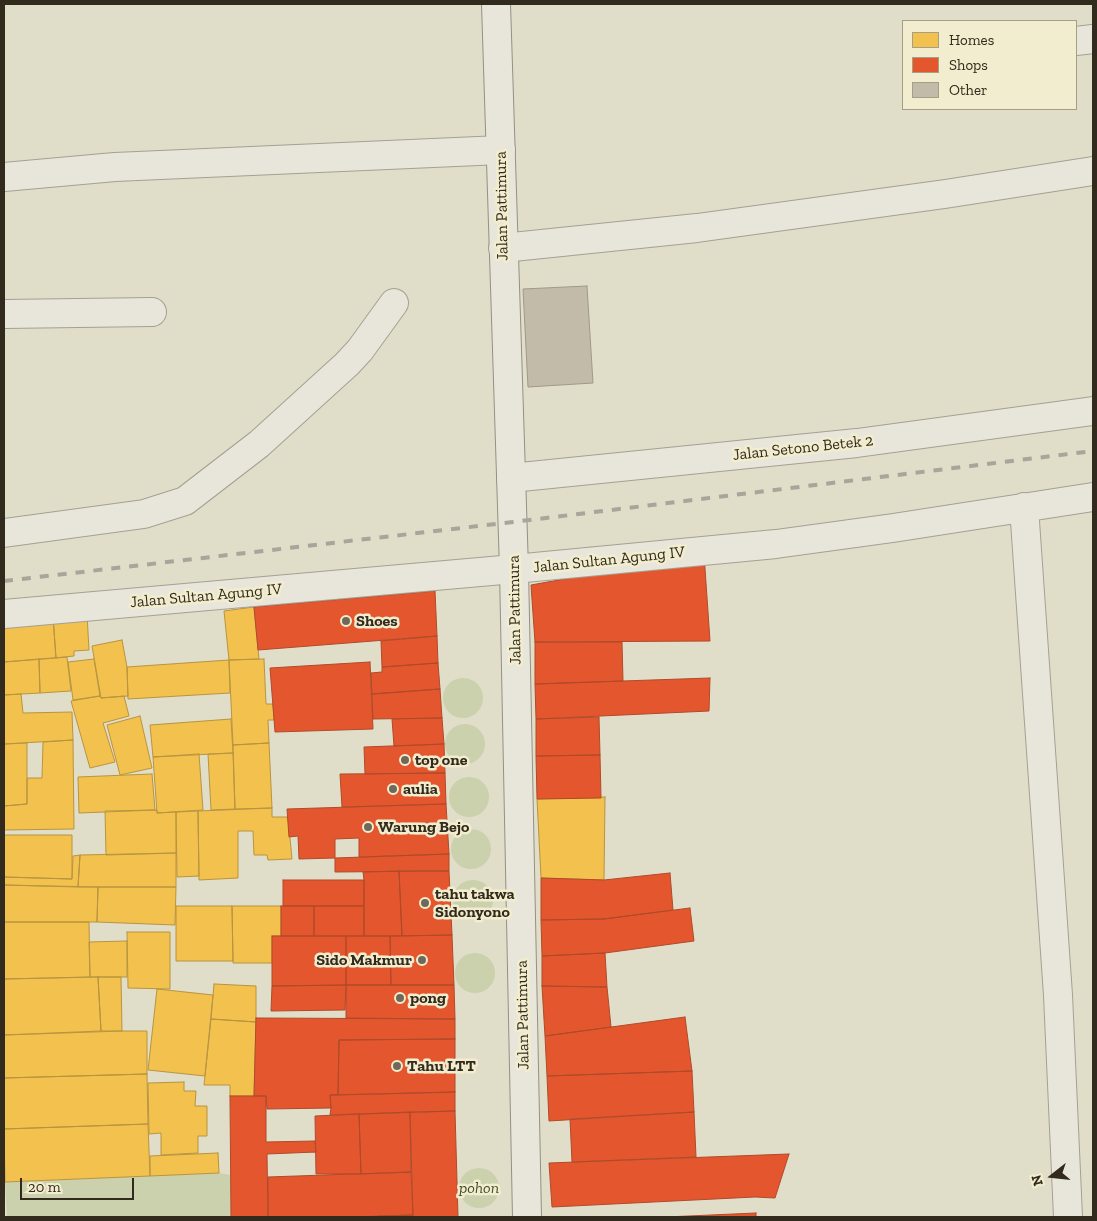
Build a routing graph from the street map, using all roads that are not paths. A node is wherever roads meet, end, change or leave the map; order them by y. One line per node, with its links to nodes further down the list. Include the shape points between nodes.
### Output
1 (496, 4): 4 (street, Jalan Pattimura)
2 (1093, 39): 3 (street)
3 (1077, 42)
4 (501, 150): 6 (street, via 115,167); 7 (street, Jalan Pattimura)
5 (1093, 171): 7 (street, via 697,228)
6 (4, 177)
7 (503, 248): 12 (street, Jalan Pattimura)
8 (394, 303): 15 (street, via 346,364 259,444 185,501 144,514)
9 (152, 312): 10 (street)
10 (4, 314)
11 (1093, 411): 12 (street, Jalan Setono Betek 2, via 857,443)
12 (511, 478): 16 (street, Jalan Pattimura)
13 (1093, 497): 14 (street, Jalan Sultan Agung IV)
14 (1024, 507): 16 (street, Jalan Sultan Agung IV, via 776,544); 19 (street, via 1058,995)
15 (4, 533)
16 (514, 569): 17 (street, Jalan Sultan Agung IV); 18 (street, Jalan Pattimura)
17 (4, 614)
18 (527, 1217)
19 (1068, 1217)

